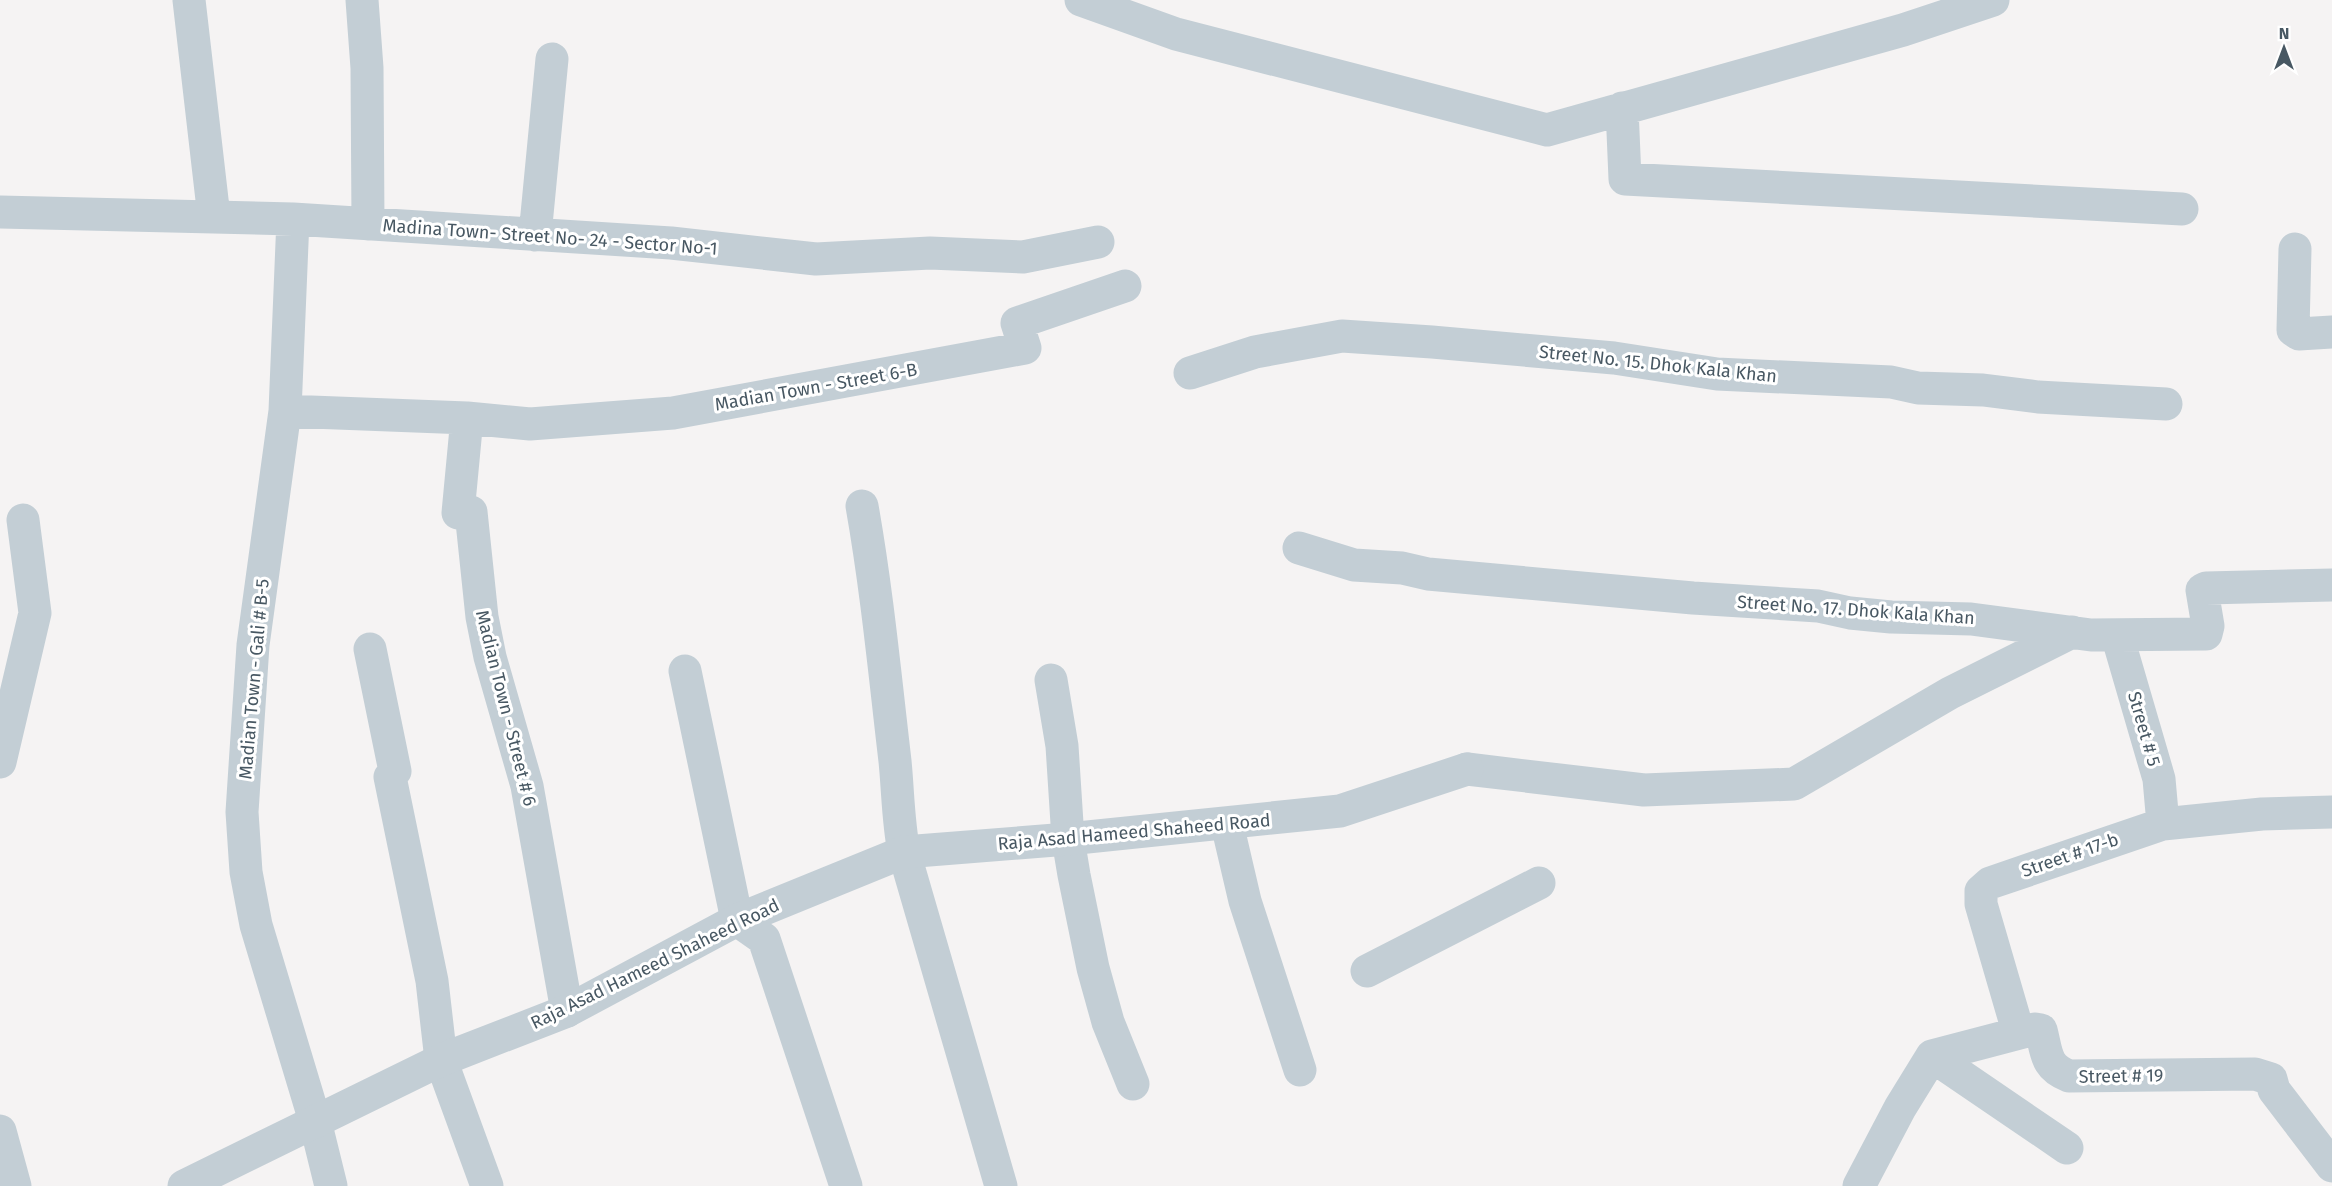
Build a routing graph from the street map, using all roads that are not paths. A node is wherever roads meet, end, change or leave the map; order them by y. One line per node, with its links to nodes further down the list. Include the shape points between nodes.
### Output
1 (189, 0): 9 (street)
2 (362, 0): 11 (street, via 367,68)
3 (1081, 0): 6 (street, via 1176,34 1547,130)
4 (1993, 0): 6 (street, via 1903,30)
5 (552, 59): 12 (street)
6 (1622, 108): 7 (street, via 1625,179)
7 (2182, 209)
8 (0, 212): 9 (street, Madina Town- Street No- 24 - Sector No-1)
9 (214, 217): 10 (street, Madina Town- Street No- 24 - Sector No-1)
10 (293, 219): 11 (street, Madina Town- Street No- 24 - Sector No-1); 19 (street)
11 (368, 224): 12 (street, Madina Town- Street No- 24 - Sector No-1)
12 (535, 235): 13 (street, Madina Town- Street No- 24 - Sector No-1, via 671,243 816,259 930,253 1023,257)
13 (1098, 242)
14 (2295, 249): 16 (street, via 2293,330 2299,334)
15 (1125, 286): 20 (street, Madian Town - Street 6-B, via 1017,323 1024,348 673,413 530,424)
16 (2332, 332)
17 (1190, 373): 18 (street, Street No. 15. Dhok Kala Khan, via 1255,352 1342,336 1614,358 1717,374 1891,382 1918,388)
18 (2166, 404)
19 (285, 411): 20 (street); 45 (street, Madian Town - Gali # B-5, via 253,645 243,812 246,872 256,925)
20 (467, 418): 39 (street, Madian Town - Street # 6, via 458,513 471,512 482,617 527,786)
21 (862, 506): 35 (street, via 878,609)
22 (16, 522): 30 (street, via 35,613)
23 (1299, 548): 25 (street, Street No. 17. Dhok Kala Khan, via 1354,565 1428,574 1818,606 1891,617 1971,619)
24 (2332, 585): 26 (street, Street No. 17. Dhok Kala Khan, via 2206,588 2202,590 2206,634)
25 (2072, 632): 26 (street, Street No. 17. Dhok Kala Khan); 32 (street, Raja Asad Hameed Shaheed Road, via 1950,693 1794,784 1644,790 1467,769 1340,811)
26 (2117, 635): 33 (street, Street # 5, via 2159,779)
27 (370, 649): 42 (street, via 394,771 390,777 432,981)
28 (685, 671): 37 (street)
29 (1051, 680): 34 (street, via 1062,746)
30 (0, 762)
31 (2332, 812): 33 (street, Street # 17-b)
32 (1227, 824): 34 (street, Raja Asad Hameed Shaheed Road); 43 (street, via 1245,901)
33 (2163, 824): 40 (street, Street # 17-b, via 1990,883 1981,891 1981,904)
34 (1068, 839): 35 (street, Raja Asad Hameed Shaheed Road); 44 (street, via 1093,968 1108,1022)
35 (904, 852): 37 (street, Raja Asad Hameed Shaheed Road); 54 (street)
36 (1539, 883): 38 (street)
37 (737, 920): 39 (street, Raja Asad Hameed Shaheed Road); 53 (street, via 764,939)
38 (1367, 971)
39 (567, 1011): 42 (street, Raja Asad Hameed Shaheed Road)
40 (2018, 1031): 41 (street, Street # 19); 48 (street, Street # 19, via 2041,1030 2049,1064 2068,1077 2255,1074 2271,1079 2274,1090)
41 (1932, 1056): 47 (street); 55 (street)
42 (441, 1060): 45 (street, Raja Asad Hameed Shaheed Road); 52 (street)
43 (1300, 1070)
44 (1134, 1084)
45 (315, 1121): 50 (street, Raja Asad Hameed Shaheed Road); 51 (street, Madian Town - Gali # B-5)
46 (0, 1131): 49 (street)
47 (2067, 1148)
48 (2332, 1166)
49 (15, 1186)
50 (184, 1186)
51 (331, 1186)
52 (487, 1186)
53 (846, 1186)
54 (1001, 1186)
55 (1859, 1186)

